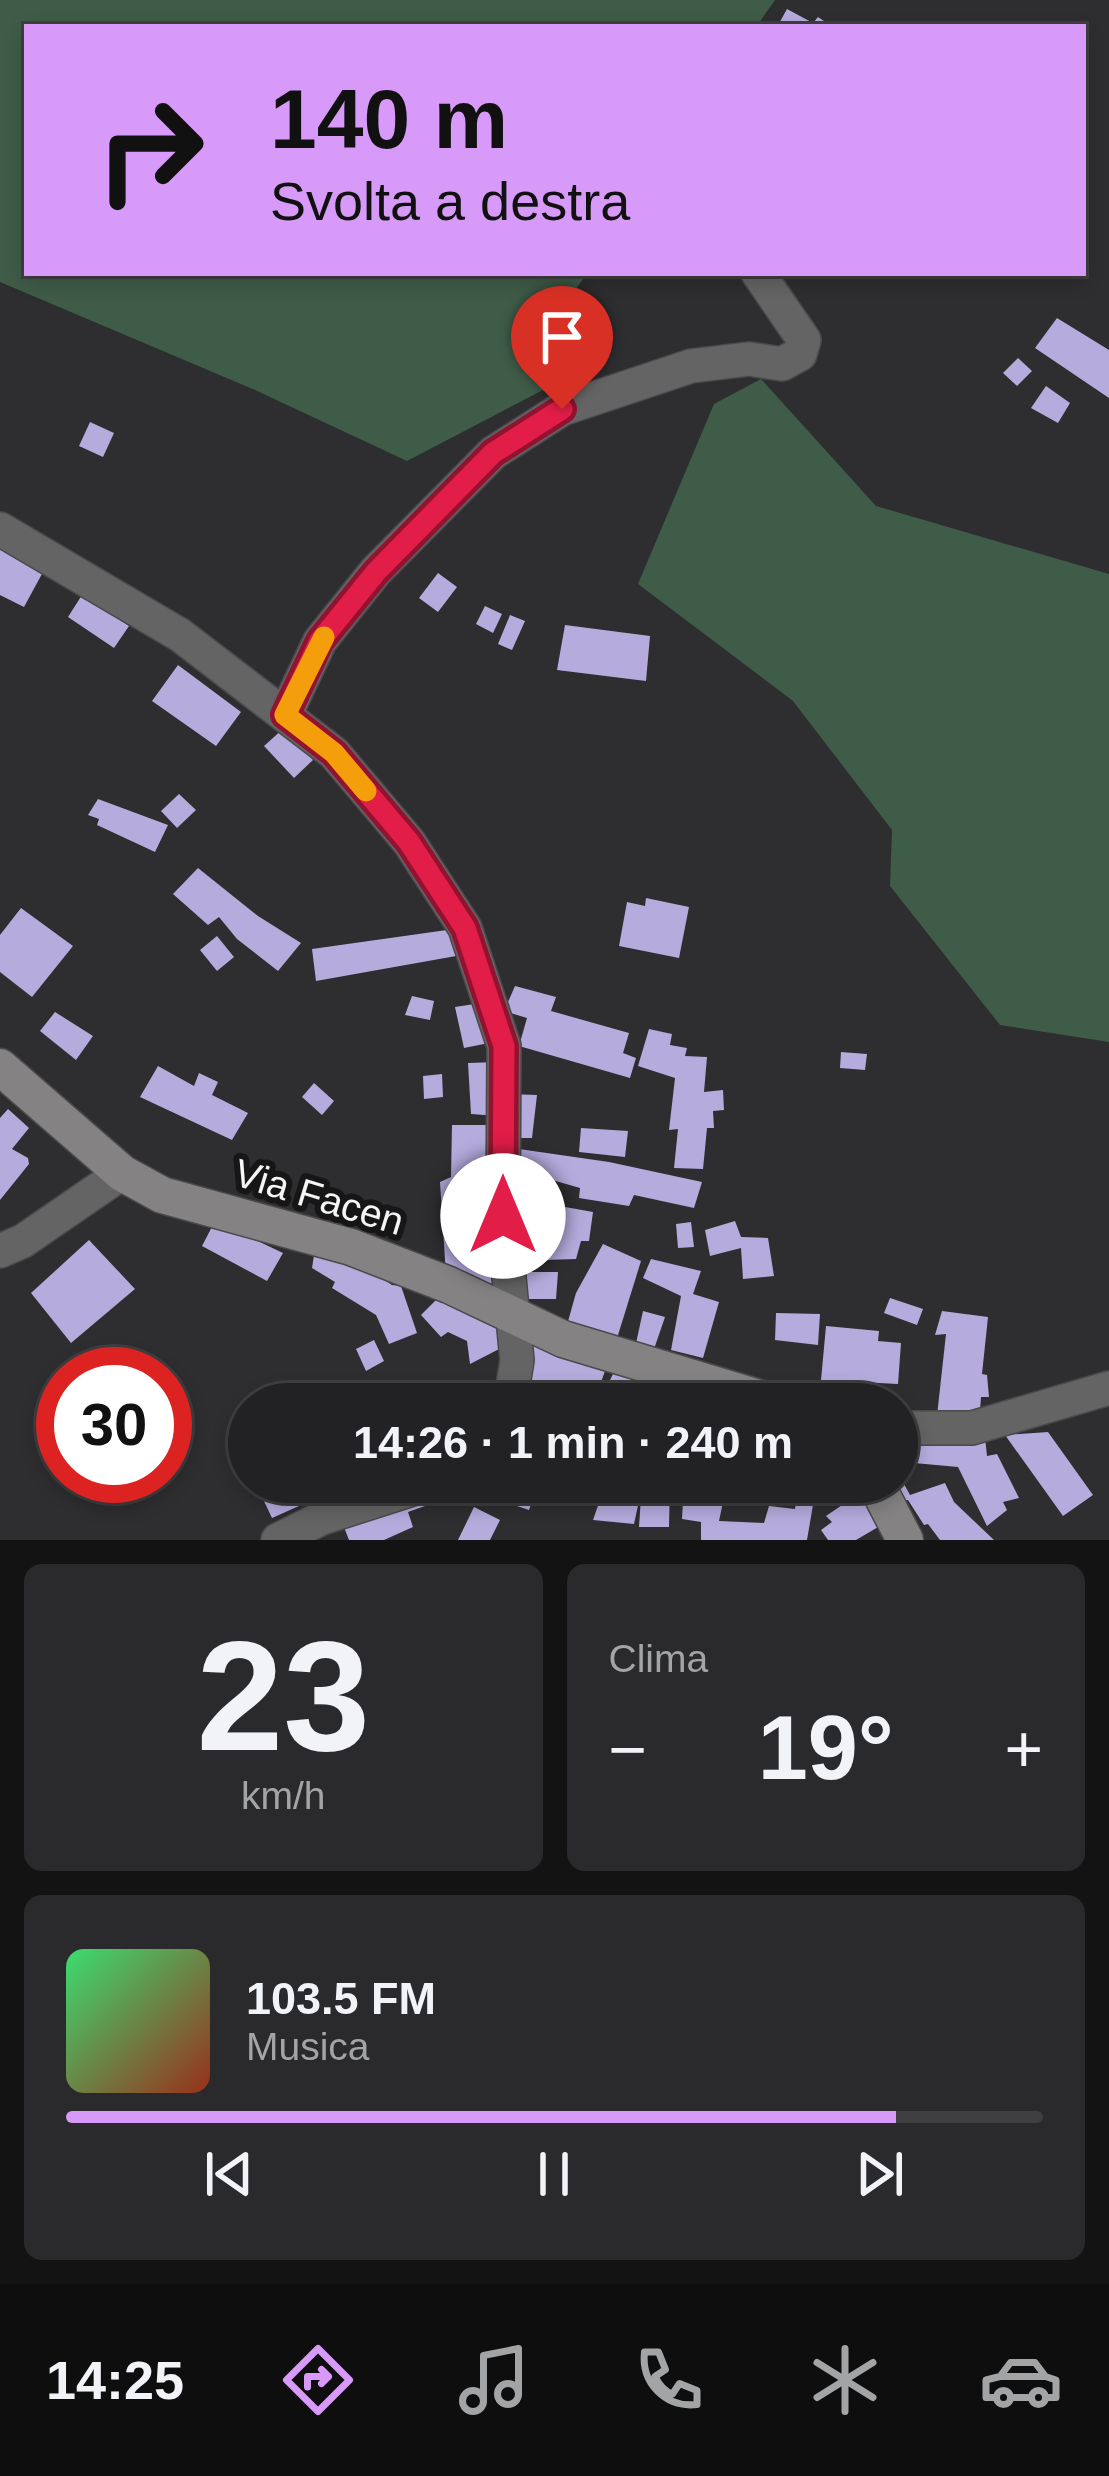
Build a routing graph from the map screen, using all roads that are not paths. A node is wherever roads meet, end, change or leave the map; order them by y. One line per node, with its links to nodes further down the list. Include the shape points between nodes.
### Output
1 (760, 276): 3 (street, via 804,340 800,354 782,364 691,366 562,409 493,453 320,641)
2 (0, 529): 3 (street, via 180,635)
3 (285, 715): 7 (street, via 334,753 409,842 465,928 504,1046 503,1216)
4 (0, 1067): 5 (street, Via Facen)
5 (122, 1173): 6 (street); 7 (street, Via Facen, via 162,1195 351,1247)
6 (0, 1251)
7 (514, 1317): 8 (street); 9 (street, Via Facen)
8 (513, 1383)
9 (709, 1383)
10 (1109, 1388): 11 (street, via 972,1428)
11 (918, 1428)
12 (369, 1503): 14 (street)
13 (886, 1503): 15 (street)
14 (278, 1540)
15 (905, 1540)

